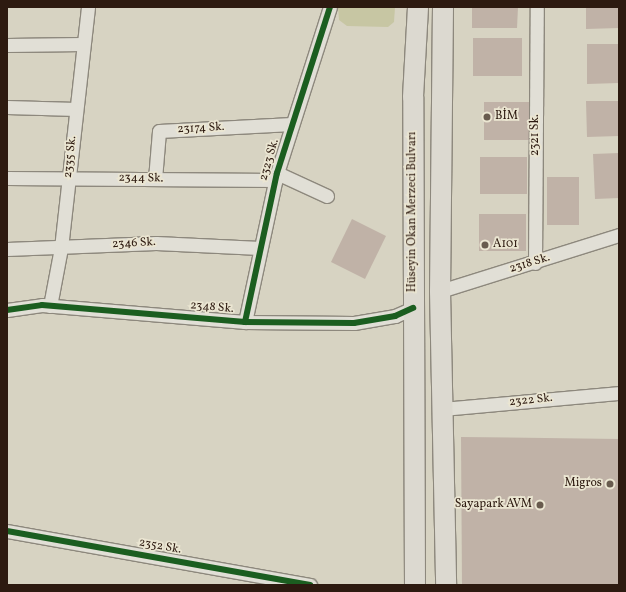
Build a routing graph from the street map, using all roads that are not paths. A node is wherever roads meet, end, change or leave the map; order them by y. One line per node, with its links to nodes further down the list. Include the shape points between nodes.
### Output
1 (88, 7): 6 (street, 2335 Sk.)
2 (330, 7): 10 (street, 2323 Sk.)
3 (418, 7): 23 (main road, Hüseyin Okan Merzeci Bulvarı, via 413,97)
4 (443, 7): 21 (main road)
5 (537, 7): 20 (street, 2321 Sk.)
6 (83, 44): 7 (street); 9 (street, 2335 Sk.)
7 (7, 46)
8 (7, 107): 9 (street)
9 (76, 109): 13 (street, 2335 Sk.)
10 (292, 124): 11 (street, 2323 Sk.); 14 (street, 23174 Sk., via 159,131)
11 (277, 177): 14 (street, 2344 Sk.); 15 (street, 2344 Sk.); 18 (street, 2323 Sk.)
12 (7, 178): 13 (street, 2344 Sk.)
13 (68, 179): 14 (street, 2344 Sk.); 17 (street, 2335 Sk.)
14 (155, 179)
15 (327, 196)
16 (619, 235): 20 (street, 2318 Sk.)
17 (61, 248): 18 (street, 2346 Sk., via 156,242); 19 (street, 2346 Sk.); 22 (street, 2335 Sk.)
18 (260, 248): 25 (street, 2323 Sk.)
19 (7, 250)
20 (535, 263): 21 (street, 2318 Sk.)
21 (440, 291): 27 (main road)
22 (50, 306): 24 (street, 2348 Sk.); 25 (street, 2348 Sk.)
23 (413, 308): 25 (street, 2348 Sk., via 395,316 354,323); 30 (main road, Hüseyin Okan Merzeci Bulvarı)
24 (7, 310)
25 (245, 322)
26 (619, 393): 27 (street, 2322 Sk.)
27 (443, 409): 31 (main road)
28 (7, 531): 29 (street, 2352 Sk.)
29 (310, 585)
30 (415, 585)
31 (446, 585)

